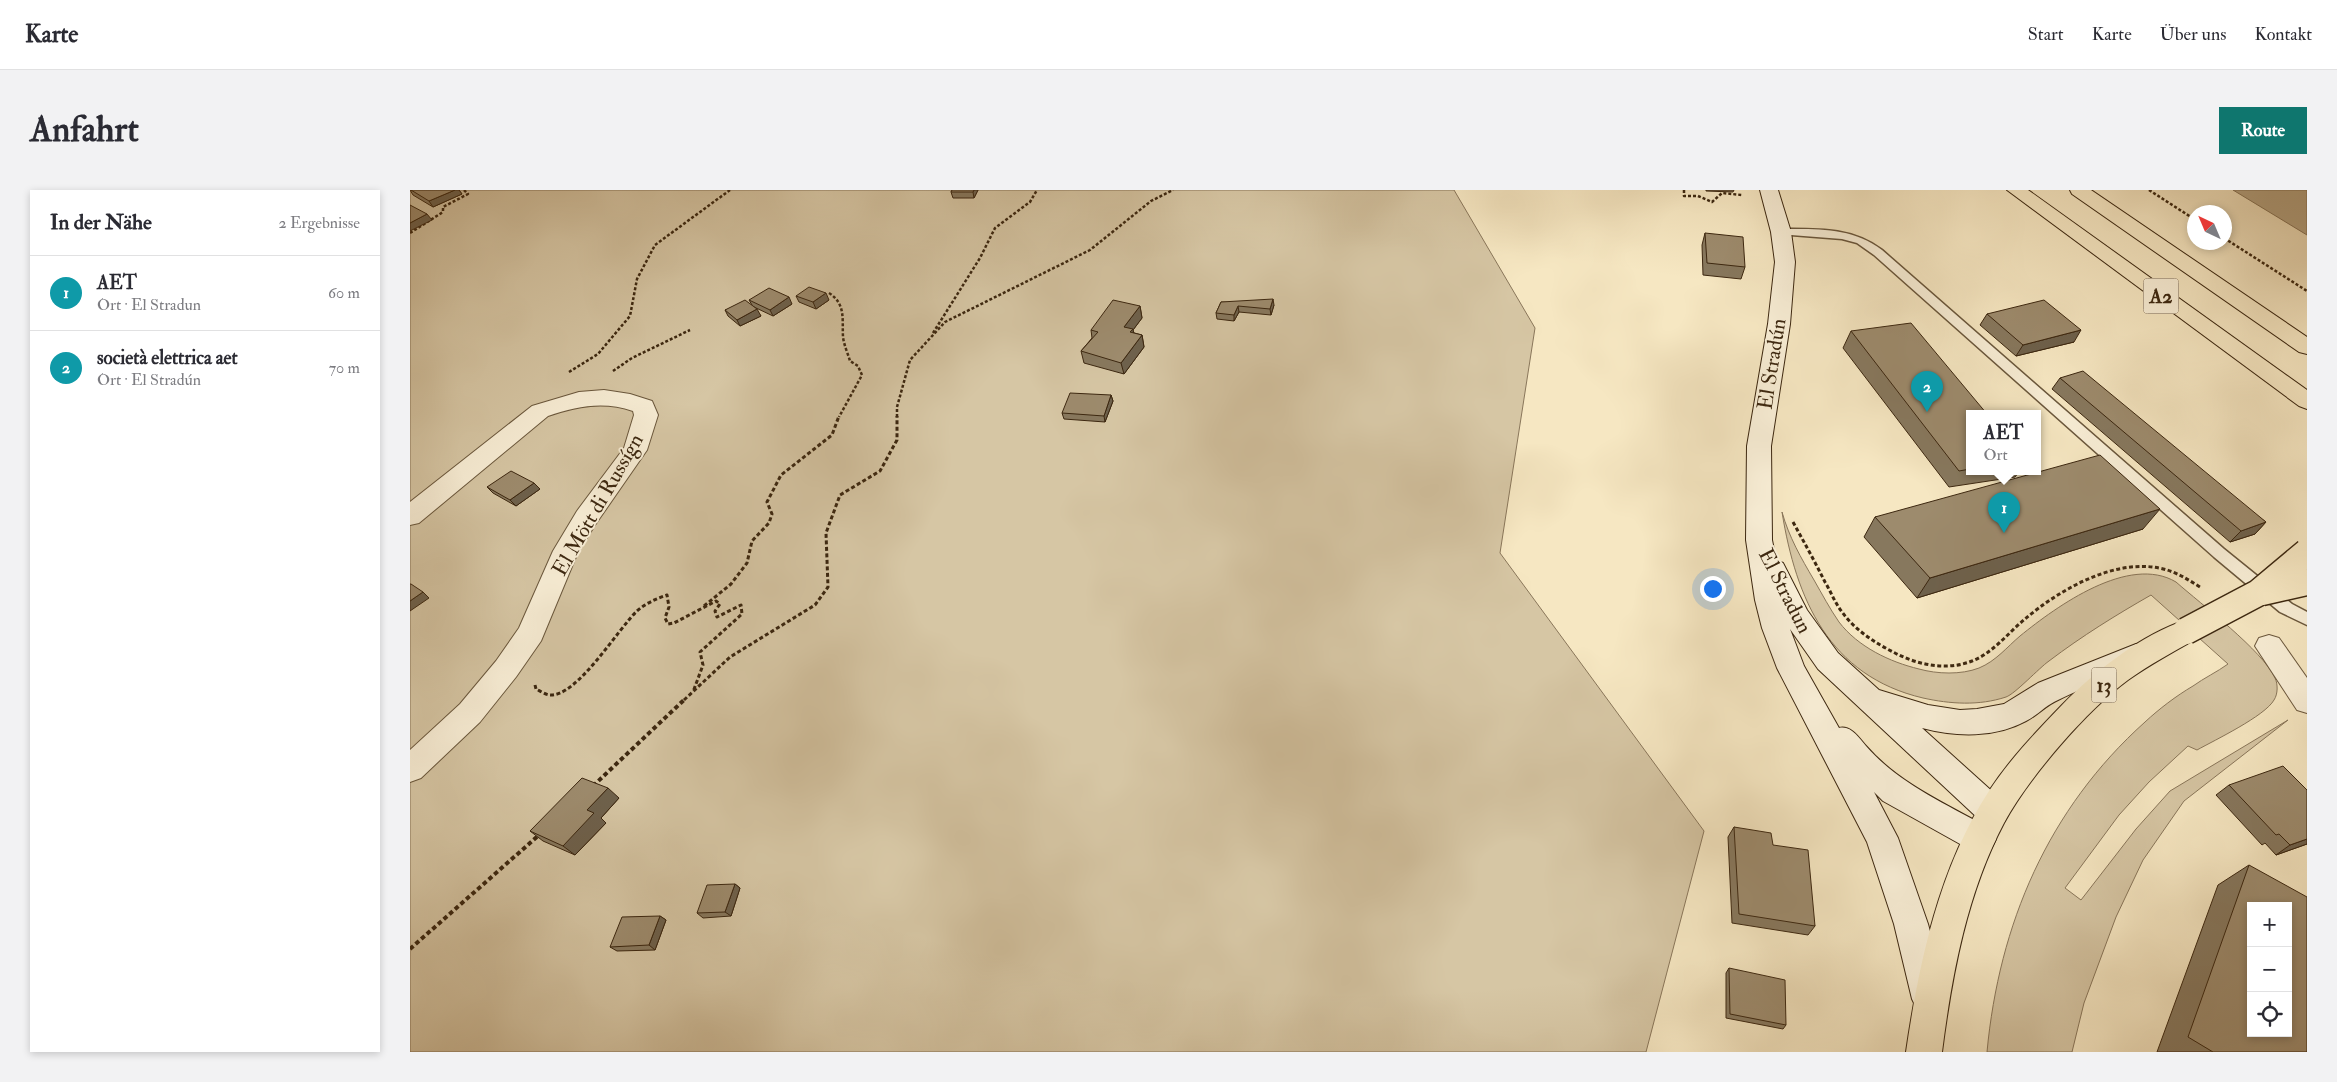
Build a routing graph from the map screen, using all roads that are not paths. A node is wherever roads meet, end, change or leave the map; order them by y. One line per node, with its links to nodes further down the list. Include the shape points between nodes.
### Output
1 (2016, 190): 6 (main road, A2)
2 (2079, 190): 5 (main road, A2)
3 (1771, 194): 4 (street, El Stradún)
4 (1781, 232): 8 (street, El Stradún, via 1785,262 1779,324 1759,446); 12 (lane, via 1838,235 1872,247 2219,553 2286,608)
5 (2307, 347)
6 (2307, 401)
7 (410, 516): 18 (street, El Mött di Russígn, via 540,411 593,397 611,396 644,406 646,415 635,450 566,551 531,633 470,713)
8 (1760, 540): 15 (street, El Stradun, via 1794,614 1811,641); 17 (street, El Stradun, via 1776,628 1791,668)
9 (2307, 552): 11 (main road, 13, bridge)
10 (2307, 582): 11 (main road, 13, bridge)
11 (2258, 593): 13 (main road, 13, bridge)
12 (2307, 620)
13 (2174, 638): 15 (street, El Stradun, via 2045,692 2010,715 1973,723 1931,718); 19 (main road, 13, via 2126,666 2086,698 2034,754 2014,780)
14 (2270, 646): 16 (street)
15 (1867, 697): 19 (street, El Stradun)
16 (2307, 702)
17 (1812, 704): 19 (street, El Stradun, via 1858,759 1894,791); 20 (street, El Stradun, via 1882,838 1911,924)
18 (410, 769)
19 (1987, 826): 20 (main road, El Stradun / 13, via 1969,865 1942,944)
20 (1930, 999): 21 (main road, El Stradun / 13)
21 (1924, 1052)

